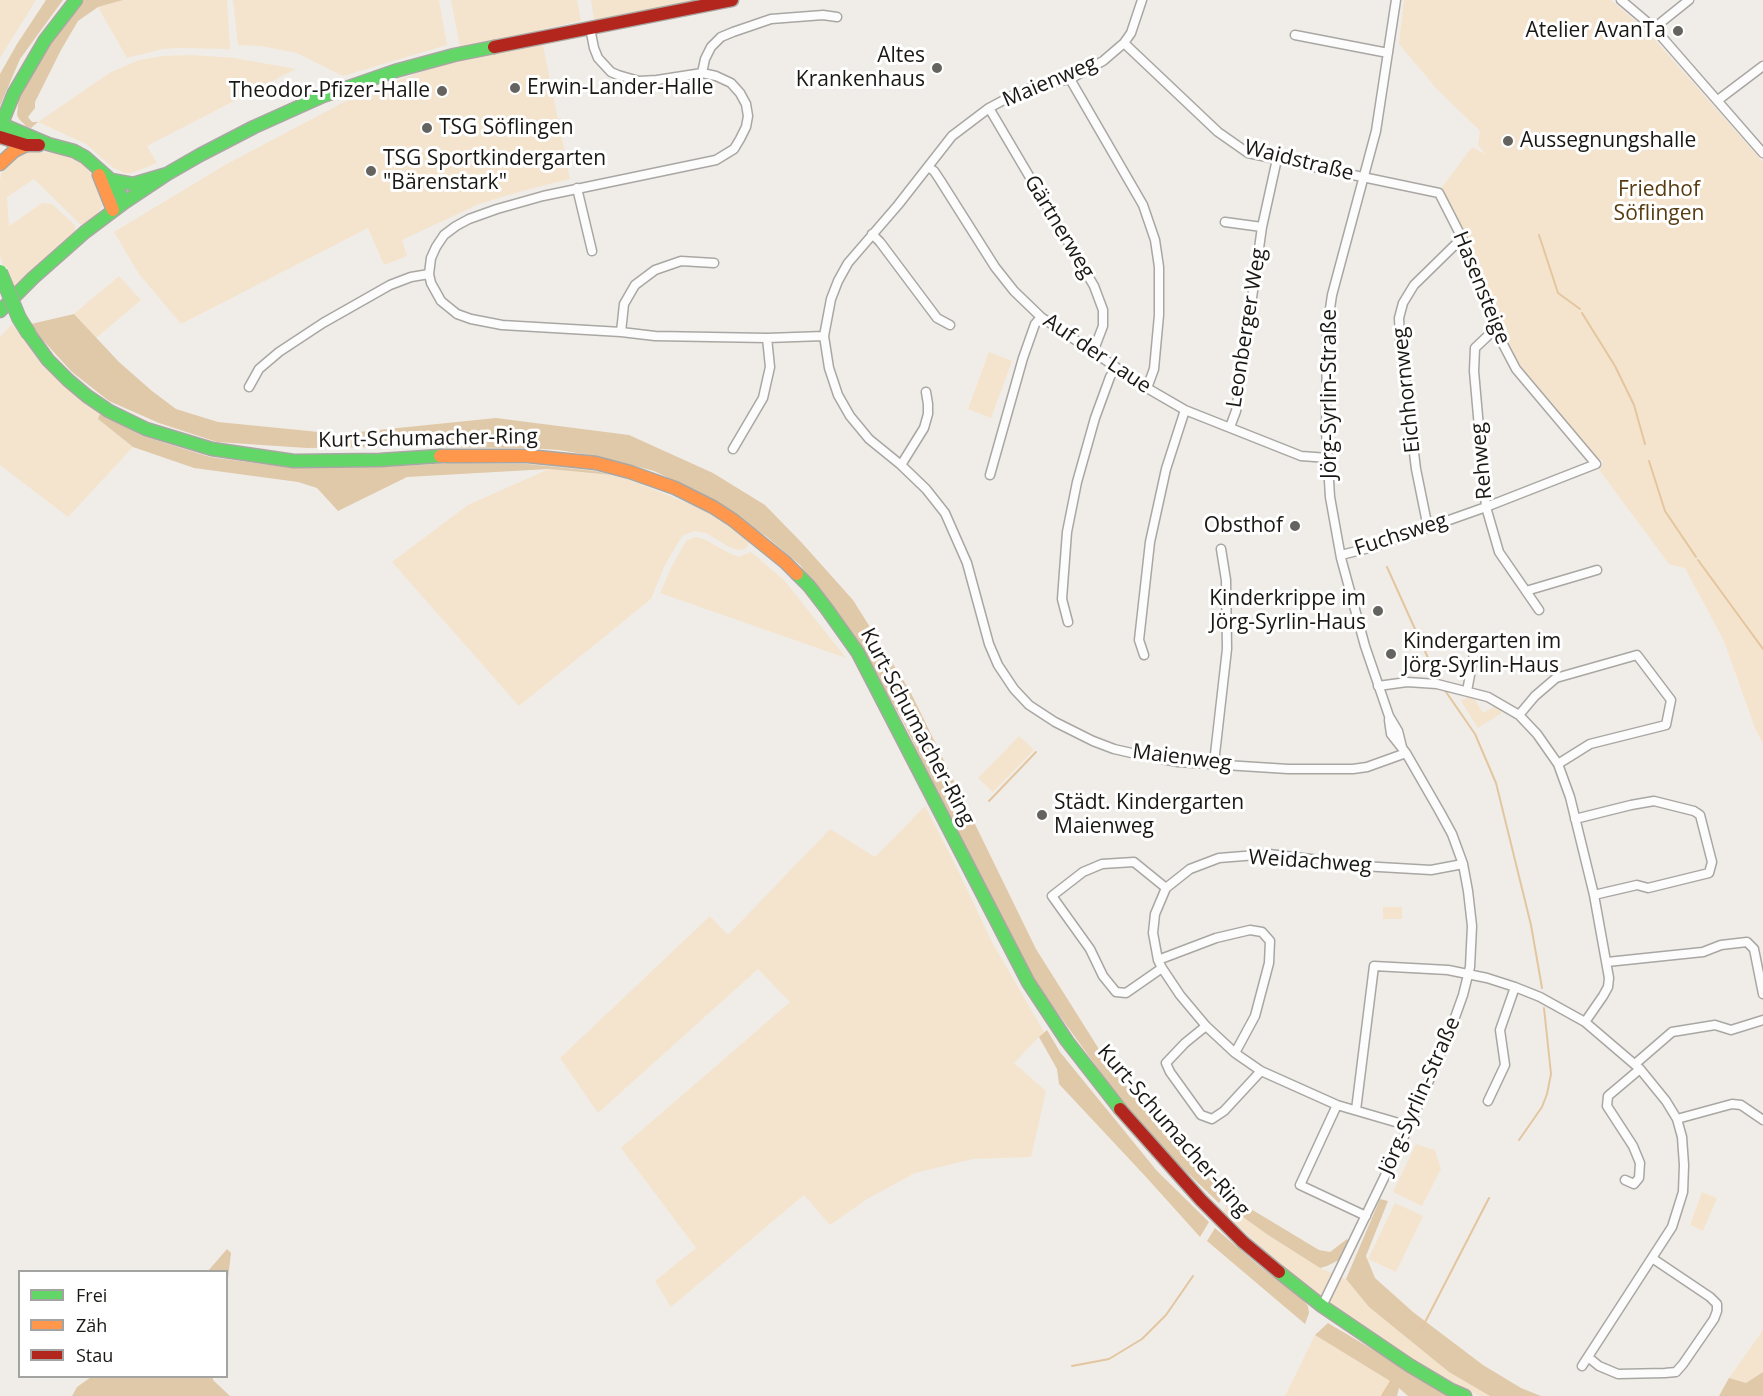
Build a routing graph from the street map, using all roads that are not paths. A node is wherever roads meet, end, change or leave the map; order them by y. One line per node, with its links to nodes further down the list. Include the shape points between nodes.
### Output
1 (76, 0): 18 (main road, via 45,40 14,93)
2 (732, 0): 8 (main road)
3 (1142, 0): 11 (street, Maienweg)
4 (1396, 0): 12 (street, Jörg-Syrlin-Straße)
5 (1621, 0): 9 (street)
6 (1689, 0): 9 (street)
7 (837, 17): 14 (street, via 771,19 733,32 711,47)
8 (590, 28): 14 (street, via 598,58 610,72 639,81); 26 (main road, via 454,55 345,87 254,126)
9 (1653, 28): 16 (street)
10 (1295, 35): 12 (street)
11 (1124, 43): 15 (street, Maienweg); 22 (street, Waidstraße, via 1230,142 1248,153)
12 (1388, 53): 27 (street, Jörg-Syrlin-Straße)
13 (1763, 66): 16 (street)
14 (702, 73): 29 (street, via 731,83 746,104 746,127 734,149 716,160)
15 (1070, 79): 17 (street, Maienweg, via 1036,86); 50 (street, via 1138,196 1155,240 1159,315 1154,369)
16 (1718, 100): 21 (street)
17 (989, 108): 25 (street, Maienweg, via 952,136); 47 (street, Gärtnerweg, via 1094,286 1103,310 1103,326)
18 (0, 130): 19 (main road); 20 (main road)
19 (48, 144): 20 (main road); 24 (main road, via 74,152)
20 (26, 145): 23 (main road)
21 (1763, 153)
22 (1277, 159): 27 (street, Waidstraße); 33 (street, Leonberger Weg)
23 (0, 164)
24 (96, 167): 28 (main road); 31 (main road)
25 (928, 167): 34 (street, Maienweg); 41 (street, Auf der Laue, via 995,267)
26 (167, 174): 28 (main road, via 133,183); 31 (main road)
27 (1364, 178): 30 (street, Waidstraße); 55 (street, Jörg-Syrlin-Straße, via 1339,266 1328,324)
28 (111, 180): 31 (main road)
29 (577, 188): 36 (street); 39 (street, via 497,208 456,226 436,247)
30 (1439, 193): 35 (street, Hasensteige)
31 (119, 206): 40 (main road, via 54,259)
32 (1225, 222): 33 (street, Leonberger Weg)
33 (1262, 228): 53 (street, Leonberger Weg, via 1236,411)
34 (872, 234): 42 (street, via 937,318); 45 (street, Maienweg, via 838,281)
35 (1462, 238): 43 (street, Hasensteige); 60 (street, Eichhornweg, via 1414,285 1399,318 1416,469)
36 (592, 251)
37 (714, 262): 44 (street, via 681,261 648,275 635,285 624,304)
38 (0, 272): 99 (main road, Kurt-Schumacher-Ring, bridge, via 19,318 48,360 87,396 146,429 212,449 294,461 453,455 528,456 596,464 675,488 733,520 809,586 858,653 1023,973 1067,1041 1132,1123 1201,1200 1243,1242)
39 (429, 274): 44 (street, via 441,301 471,319 502,325); 49 (street, via 390,285 323,323 259,369)
40 (0, 311)
41 (1041, 316): 47 (street, Auf der Laue); 58 (street, via 1023,358)
42 (950, 325)
43 (1495, 329): 56 (street, Hasensteige, via 1516,369); 59 (street, Rehweg, via 1475,348 1474,360)
44 (621, 332): 46 (street)
45 (824, 336): 46 (street); 57 (street, Maienweg, via 829,368 850,416 869,439)
46 (767, 338): 54 (street, via 770,367 763,398)
47 (1093, 352): 48 (street, Auf der Laue)
48 (1116, 367): 50 (street, Auf der Laue); 66 (street, via 1092,429 1066,532 1062,599)
49 (249, 387)
50 (1147, 388): 52 (street, Auf der Laue)
51 (926, 393): 57 (street, via 928,414 924,428)
52 (1185, 410): 53 (street, Auf der Laue); 68 (street, via 1166,469 1150,542 1139,640)
53 (1230, 427): 55 (street, Auf der Laue, via 1301,456)
54 (733, 449)
55 (1328, 458): 62 (street, Jörg-Syrlin-Straße, via 1330,497)
56 (1596, 464): 59 (street, Fuchsweg)
57 (902, 465): 73 (street, Maienweg, via 945,513 967,563 998,665 1029,705 1055,722 1114,749 1178,762)
58 (990, 475)
59 (1486, 507): 60 (street, Fuchsweg); 64 (street, Rehweg, via 1499,552)
60 (1428, 528): 62 (street, Fuchsweg)
61 (1221, 549): 73 (street, via 1226,580 1227,649)
62 (1341, 555): 69 (street, Jörg-Syrlin-Straße)
63 (1598, 570): 64 (street)
64 (1526, 591): 65 (street, Rehweg)
65 (1539, 610)
66 (1068, 622)
67 (1474, 654): 70 (street)
68 (1143, 655)
69 (1378, 686): 70 (street, via 1407,682); 72 (street, Jörg-Syrlin-Straße)
70 (1467, 691): 71 (street, via 1488,697)
71 (1519, 715): 74 (street); 74 (street, via 1556,678 1637,655 1671,700 1666,725 1590,744)
72 (1404, 750): 73 (street, Maienweg, via 1367,767 1353,769); 76 (street, Jörg-Syrlin-Straße, via 1452,834)
73 (1214, 763)
74 (1558, 764): 75 (street)
75 (1575, 819): 78 (street); 78 (street, via 1654,801 1694,811 1700,815 1712,862 1708,873 1648,888 1637,885)
76 (1463, 864): 77 (street, Weidachweg, via 1431,870 1269,854 1219,858 1190,869); 81 (street, Jörg-Syrlin-Straße, via 1472,926)
77 (1166, 888): 80 (street, Weidachweg, via 1155,915 1153,933); 80 (street, via 1134,862 1102,864 1083,872 1052,896 1116,992 1126,993)
78 (1594, 895): 79 (street)
79 (1607, 962): 83 (street, via 1703,952 1746,942 1754,949); 85 (street, via 1608,987)
80 (1160, 964): 86 (street, Weidachweg); 87 (street, via 1216,938 1250,930 1262,932 1270,941 1269,963 1255,1016)
81 (1469, 974): 82 (street); 92 (street, via 1374,966); 95 (street, Jörg-Syrlin-Straße, via 1449,1034)
82 (1515, 987): 85 (street); 90 (street, via 1500,1030 1505,1065)
83 (1763, 994)
84 (1763, 1020): 88 (street, via 1731,1030 1715,1025 1672,1032)
85 (1585, 1022): 88 (street)
86 (1206, 1026): 87 (street, Weidachweg); 89 (street, via 1166,1063 1202,1116 1212,1119 1224,1111)
87 (1235, 1053): 89 (street, Weidachweg)
88 (1637, 1067): 93 (street); 96 (street, via 1608,1096 1607,1106 1634,1146 1640,1163 1639,1178 1634,1184)
89 (1261, 1071): 91 (street, Weidachweg)
90 (1488, 1101)
91 (1337, 1105): 92 (street, Weidachweg); 97 (street, via 1300,1185)
92 (1356, 1110): 95 (street, Weidachweg)
93 (1677, 1119): 94 (street, via 1732,1104 1741,1105); 98 (street, via 1682,1137 1683,1192 1672,1227)
94 (1763, 1120)
95 (1409, 1126): 97 (street, Jörg-Syrlin-Straße)
96 (1626, 1180)
97 (1366, 1216): 99 (street, Jörg-Syrlin-Straße)
98 (1652, 1258): 100 (street); 100 (street, via 1710,1297 1717,1304 1714,1319 1676,1372 1618,1374)
99 (1322, 1306): 102 (main road, Kurt-Schumacher-Ring, via 1409,1365)
100 (1588, 1357): 101 (street)
101 (1582, 1365)
102 (1464, 1396)

